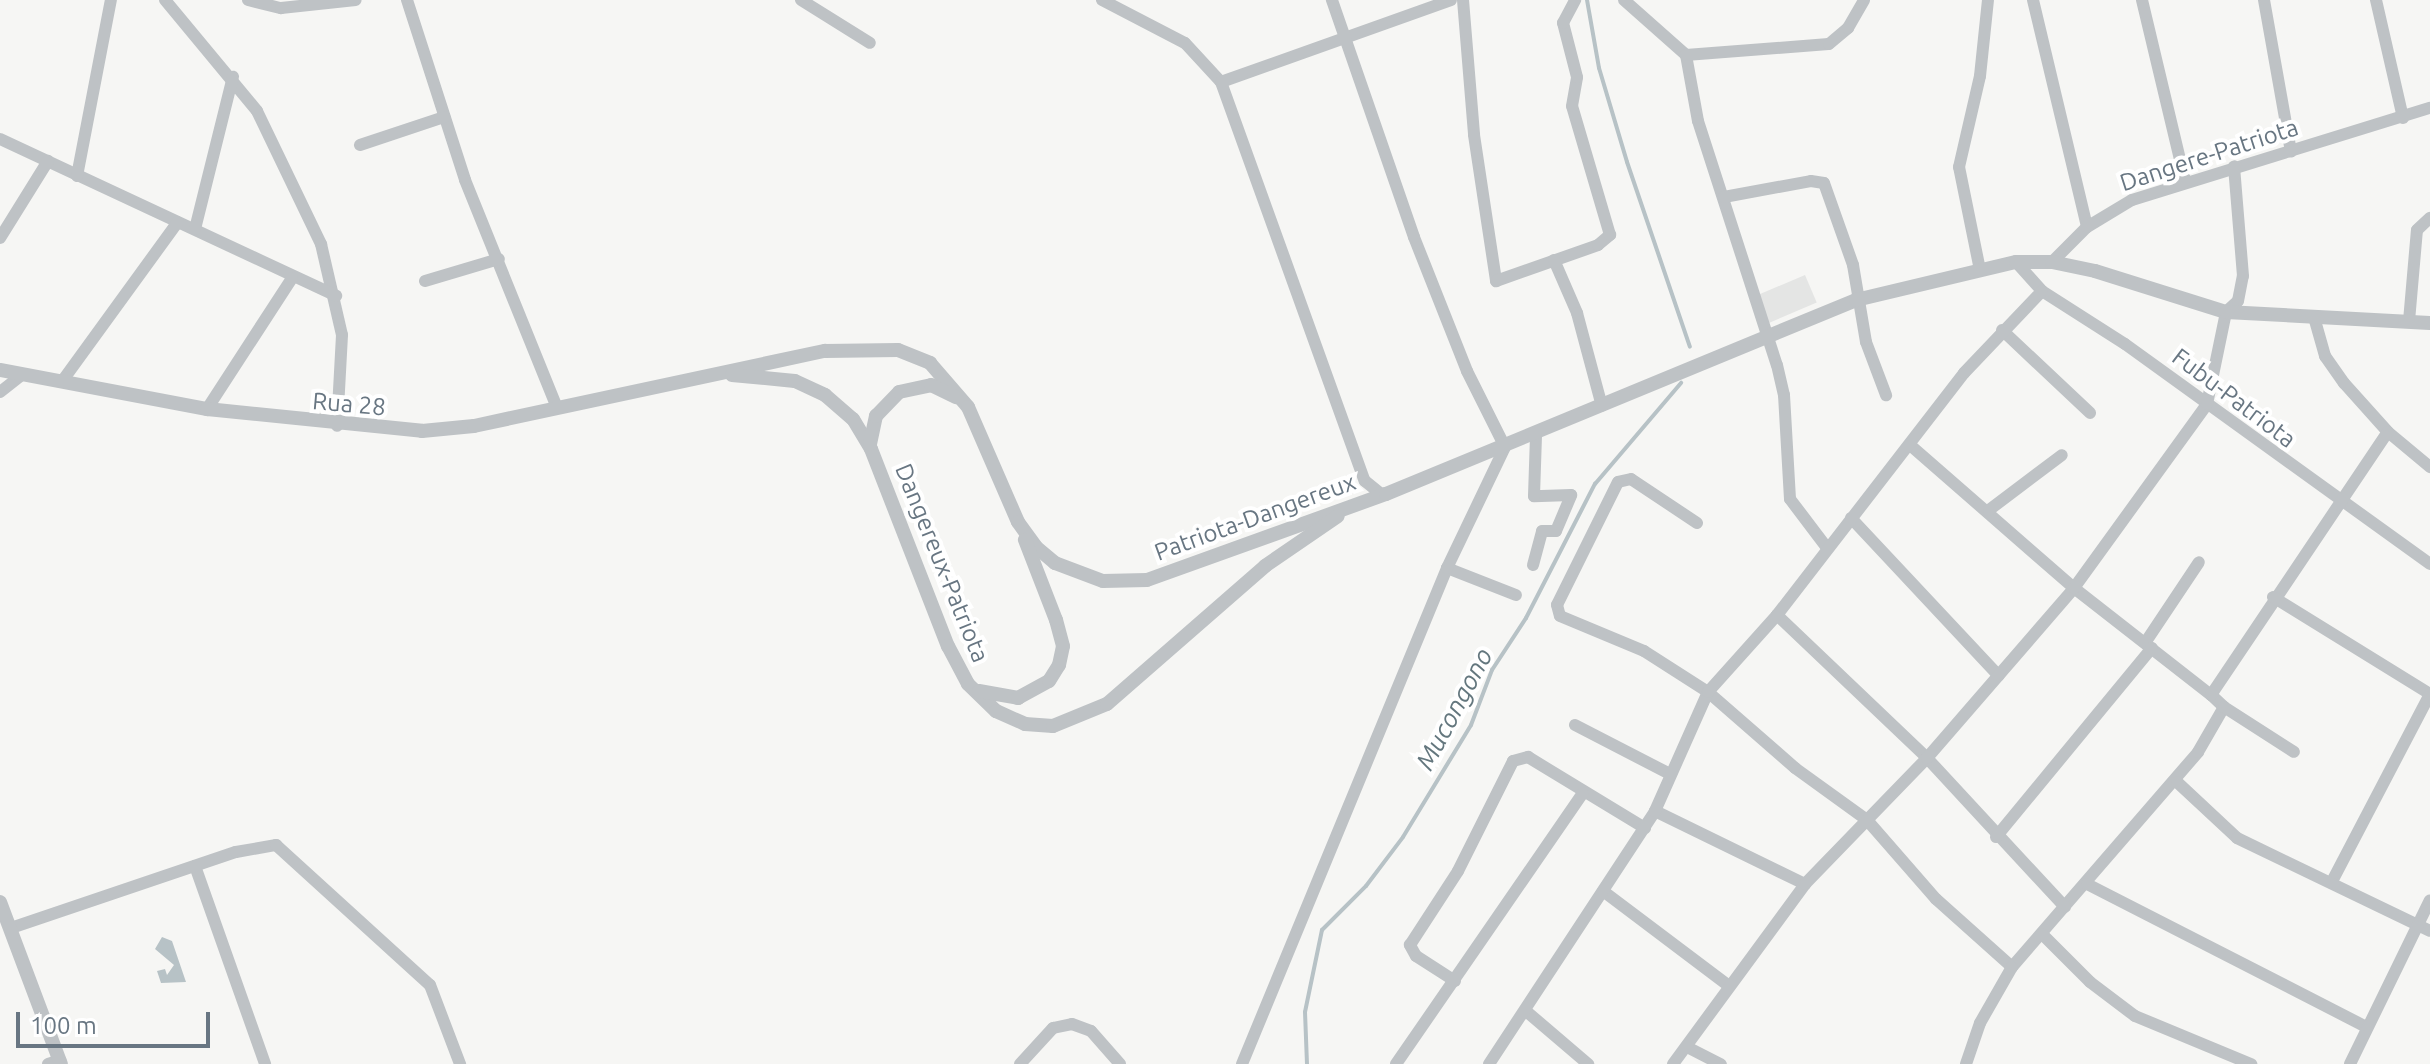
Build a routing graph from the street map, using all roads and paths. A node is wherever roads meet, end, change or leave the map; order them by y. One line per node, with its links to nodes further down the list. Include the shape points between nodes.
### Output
1 (111, 0): 32 (street, via 96,101)
2 (165, 0): 22 (street)
3 (248, 0): 4 (street, via 281,8)
4 (356, 0)
5 (407, 0): 25 (street)
6 (801, 0): 20 (street)
7 (1102, 0): 23 (street, via 1185,43)
8 (1332, 0): 19 (street)
9 (1451, 0): 19 (street)
10 (1463, 0): 41 (street, via 1474,135 1496,281)
11 (1575, 0): 41 (street, via 1563,23 1577,77 1572,106 1610,230 1598,245)
12 (1624, 0): 21 (street)
13 (1864, 0): 21 (street, via 1848,28 1829,44)
14 (1988, 0): 44 (street, via 1980,76 1959,167)
15 (2033, 0): 37 (street)
16 (2142, 0): 33 (street)
17 (2264, 0): 29 (street)
18 (2376, 0): 26 (street)
19 (1349, 36): 23 (street); 72 (street, via 1414,237 1467,371)
20 (870, 43)
21 (1686, 55): 34 (street, via 1698,121)
22 (233, 77): 38 (street); 48 (street, via 257,111 321,244)
23 (1221, 82): 76 (street, via 1365,481)
24 (2430, 108): 26 (street, Dangere-Patriota)
25 (444, 117): 28 (street); 40 (street)
26 (2403, 118): 29 (street, Dangere-Patriota)
27 (0, 139): 30 (street)
28 (360, 145)
29 (2291, 152): 31 (street, Dangere-Patriota)
30 (48, 161): 32 (street); 39 (street)
31 (2234, 166): 33 (street, Dangere-Patriota); 50 (street, via 2243,276 2238,301)
32 (77, 176): 36 (street)
33 (2185, 181): 37 (street, Dangere-Patriota, via 2132,200)
34 (1724, 197): 49 (street, via 1824,183 1853,265); 55 (street)
35 (2430, 218): 52 (street, via 2417,230)
36 (178, 222): 38 (street); 59 (street)
37 (2087, 227): 43 (street, Dangere-Patriota)
38 (195, 229): 45 (street)
39 (0, 238)
40 (499, 259): 46 (street); 65 (street)
41 (1554, 260): 63 (street, via 1577,313)
42 (2016, 262): 43 (street); 44 (street); 47 (street, Fubu-Patriota)
43 (2052, 262): 50 (street)
44 (1980, 270): 49 (street)
45 (292, 278): 48 (street); 66 (street)
46 (425, 281)
47 (2042, 291): 54 (street); 62 (street, Fubu-Patriota)
48 (336, 296): 68 (street, via 342,335)
49 (1856, 300): 55 (street); 61 (street)
50 (2226, 312): 51 (street); 62 (street)
51 (2314, 317): 52 (street); 69 (street, via 2325,356)
52 (2409, 321): 53 (street)
53 (2430, 323)
54 (2002, 330): 67 (street); 71 (street)
55 (1766, 337): 63 (street); 82 (street, via 1784,395 1790,499)
56 (0, 370): 57 (street, Rua 28)
57 (23, 374): 59 (street, Rua 28); 60 (street)
58 (694, 377): 64 (street, Patriota-Dangereux, via 875,346 930,363); 65 (street, Rua 28); 73 (street, Dangereux-Patriota, via 744,374 795,381 825,395 853,419)
59 (63, 380): 66 (street, Rua 28)
60 (0, 392)
61 (1886, 395)
62 (2207, 404): 77 (street, Fubu-Patriota); 87 (street)
63 (1602, 406): 70 (street)
64 (968, 407): 73 (street, via 931,385 899,392 874,421); 80 (street, Patriota-Dangereux)
65 (557, 408): 68 (street, Rua 28, via 422,431)
66 (207, 409): 68 (street, Rua 28)
67 (2090, 413)
68 (337, 426)
69 (2388, 432): 75 (street); 77 (street)
70 (1536, 436): 72 (street); 85 (street, via 1534,496 1571,495 1556,531 1542,531)
71 (1910, 445): 78 (street); 79 (street)
72 (1505, 447): 76 (street); 86 (street)
73 (871, 449): 93 (street, Dangereux-Patriota)
74 (2062, 455): 78 (street)
75 (2430, 467)
76 (1381, 494): 80 (street, Patriota-Dangereux, via 1147,580 1103,581 1055,563); 93 (street, Dangereux-Patriota, via 1306,535 1107,704 1080,720 1053,726 1025,724 996,711)
77 (2338, 502): 84 (street, Fubu-Patriota); 89 (street)
78 (1989, 510): 87 (street)
79 (1851, 518): 82 (street); 92 (street)
80 (1018, 522): 93 (street, via 1056,620 1063,646 1059,665 1049,681 1018,698 985,696)
81 (1697, 523): 94 (street, via 1631,479 1618,482 1557,605 1567,621 1644,651)
82 (1827, 548): 90 (street)
83 (2199, 562): 91 (street)
84 (2430, 564)
85 (1533, 565)
86 (1447, 568): 88 (street); 130 (street)
87 (2074, 588): 91 (street); 92 (street)
88 (1516, 595)
89 (2273, 597): 95 (street); 108 (street, via 2430,694)
90 (1777, 615): 94 (street); 99 (street)
91 (2148, 646): 95 (street); 106 (street)
92 (1999, 676): 99 (street)
93 (968, 684)
94 (1708, 692): 100 (street); 104 (street, via 1795,768)
95 (2211, 695): 96 (street)
96 (2224, 707): 98 (street); 101 (street)
97 (1575, 725): 100 (street)
98 (2294, 752)
99 (1927, 758): 104 (street); 106 (street)
100 (1668, 773): 103 (street)
101 (2177, 782): 108 (street, via 2227,832); 110 (street)
102 (1583, 793): 105 (street); 119 (street); 119 (street, via 1528,757 1513,761 1458,871 1410,945 1416,956)
103 (1655, 811): 105 (street); 109 (street)
104 (1867, 820): 109 (street); 118 (street, via 1936,899)
105 (1645, 828): 111 (street)
106 (1996, 837): 114 (street)
107 (195, 866): 115 (street); 126 (street); 127 (street, via 276,845 430,985)
108 (2331, 883): 116 (street)
109 (1805, 884): 120 (street)
110 (2087, 884): 114 (street); 122 (street)
111 (1603, 891): 120 (street); 121 (street)
112 (2430, 900): 116 (street)
113 (0, 902): 115 (street)
114 (2065, 907): 117 (street)
115 (11, 928): 124 (street)
116 (2424, 928): 122 (street)
117 (2042, 934): 118 (street); 125 (street, via 2090,982 2135,1016)
118 (2012, 967): 136 (street, via 1984,1015)
119 (1455, 981): 131 (street)
120 (1729, 986): 123 (street)
121 (1526, 1011): 132 (street); 133 (street)
122 (2366, 1027): 137 (street)
123 (1687, 1047): 134 (street); 135 (street)
124 (56, 1063)
125 (2247, 1063)
126 (265, 1064)
127 (460, 1064)
128 (1020, 1064): 129 (street, via 1043,1036 1063,1024 1091,1031)
129 (1120, 1064)
130 (1242, 1064)
131 (1396, 1064)
132 (1489, 1064)
133 (1588, 1064)
134 (1673, 1064)
135 (1721, 1064)
136 (1966, 1064)
137 (2350, 1064)

